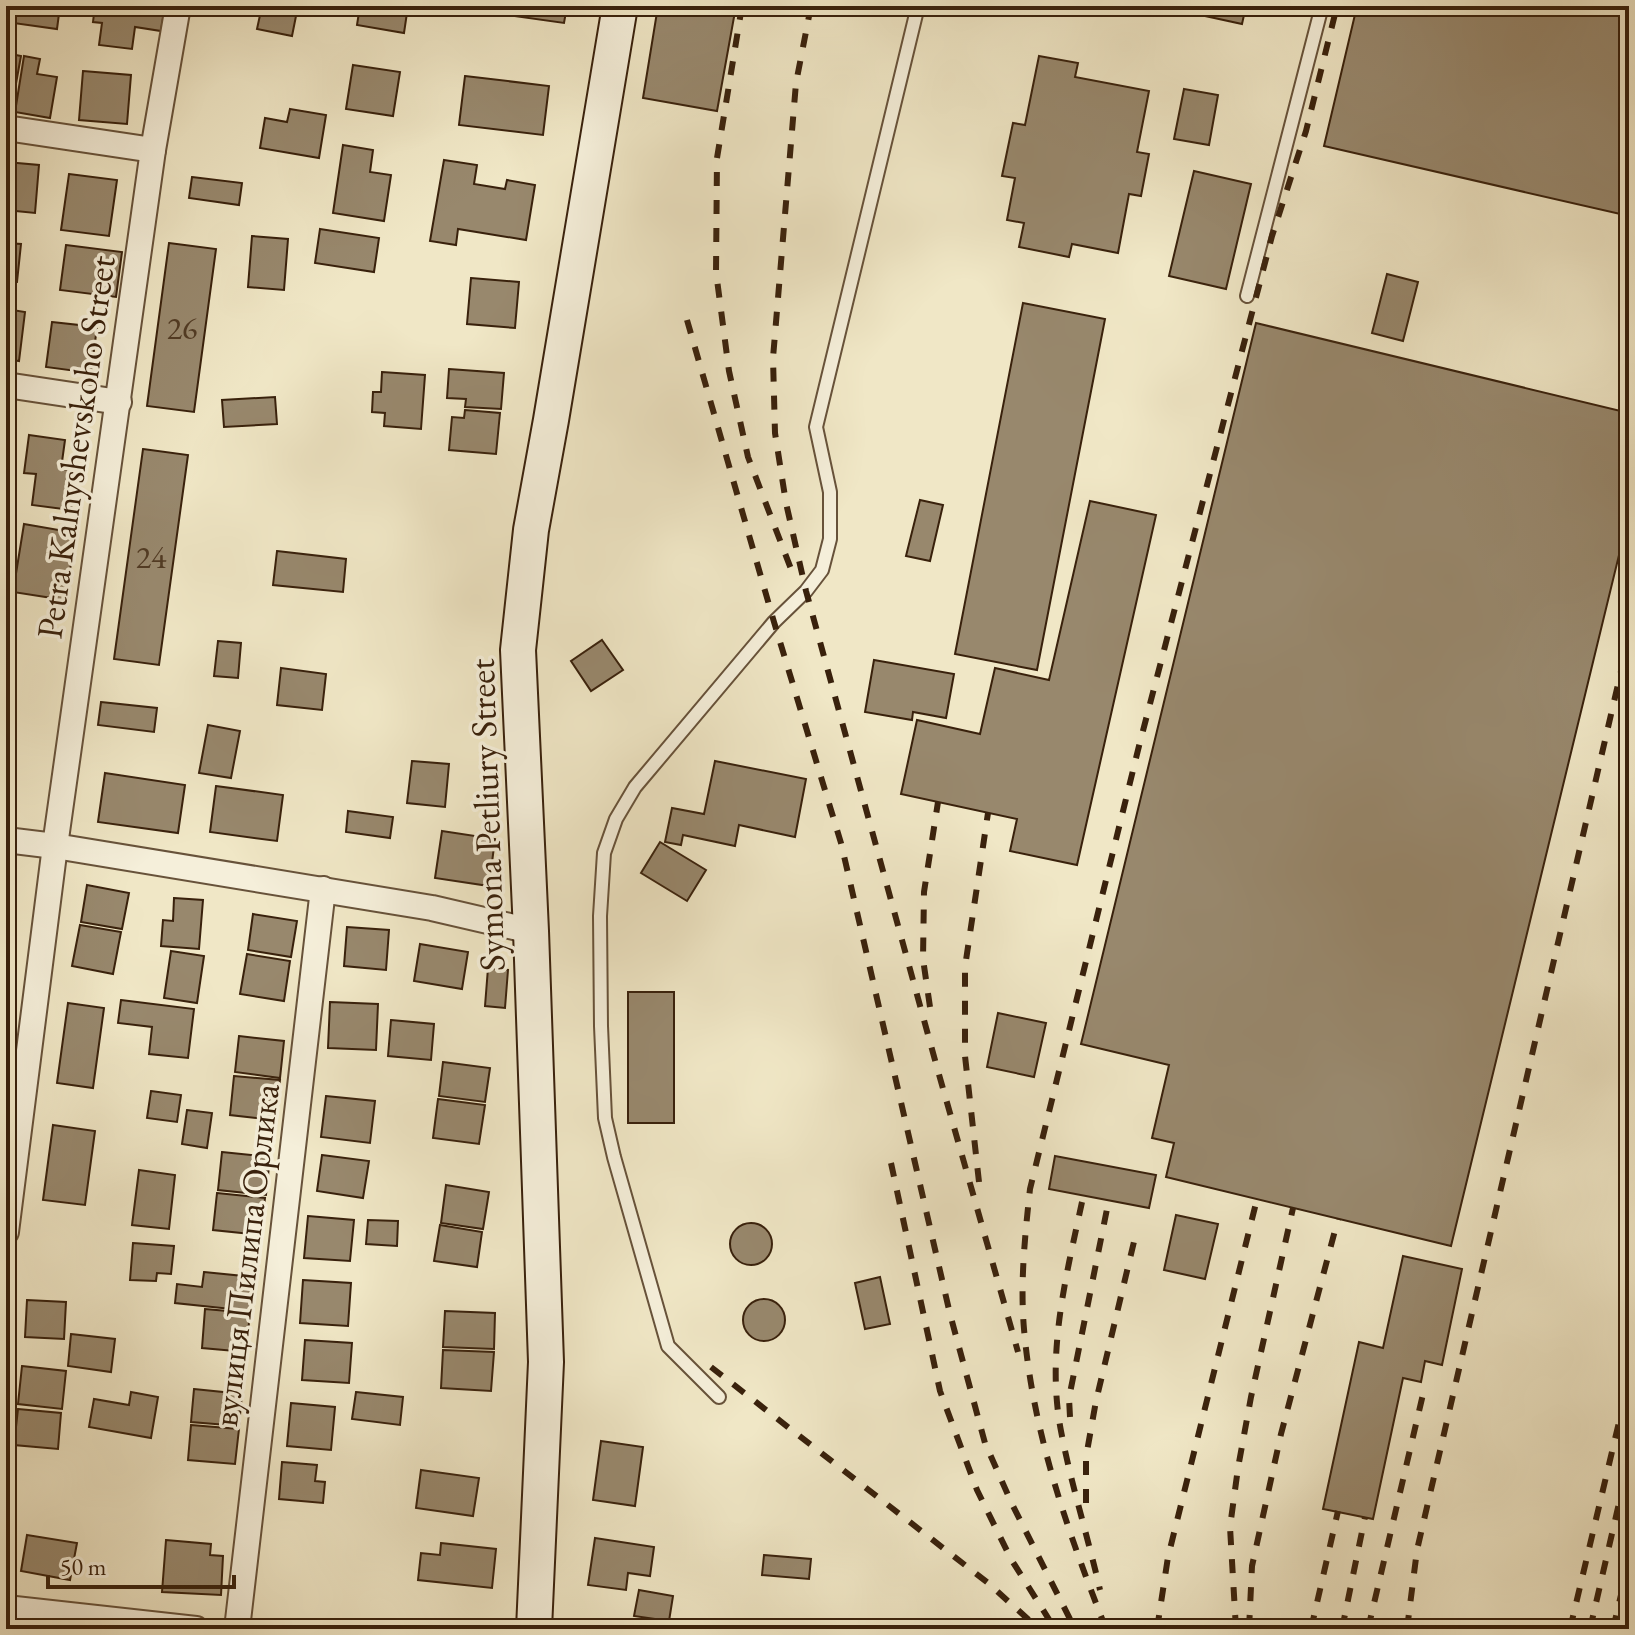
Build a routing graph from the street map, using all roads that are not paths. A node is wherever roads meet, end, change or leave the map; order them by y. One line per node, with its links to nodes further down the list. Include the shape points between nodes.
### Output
1 (178, 6): 6 (street, Petra Kalnyshevskoho Street)
2 (620, 6): 13 (main road, Symona Petliury Street, via 531,530 520,635)
3 (918, 6): 15 (lane, via 816,427 830,492 830,539 822,570 635,787 604,853 600,963 605,1118 668,1346)
4 (1322, 6): 7 (lane)
5 (6, 128): 6 (street)
6 (153, 150): 9 (street, Petra Kalnyshevskoho Street)
7 (1247, 296)
8 (6, 385): 9 (street)
9 (119, 402): 11 (street, Petra Kalnyshevskoho Street)
10 (6, 840): 11 (street)
11 (55, 846): 12 (street); 14 (street, Petra Kalnyshevskoho Street)
12 (323, 889): 13 (street); 18 (street, вулиця Пилипа Орлика)
13 (531, 931): 19 (main road, Symona Petliury Street, via 546,1362)
14 (6, 1232)
15 (719, 1397)
16 (6, 1608): 17 (street)
17 (196, 1629)
18 (237, 1629)
19 (534, 1629)

